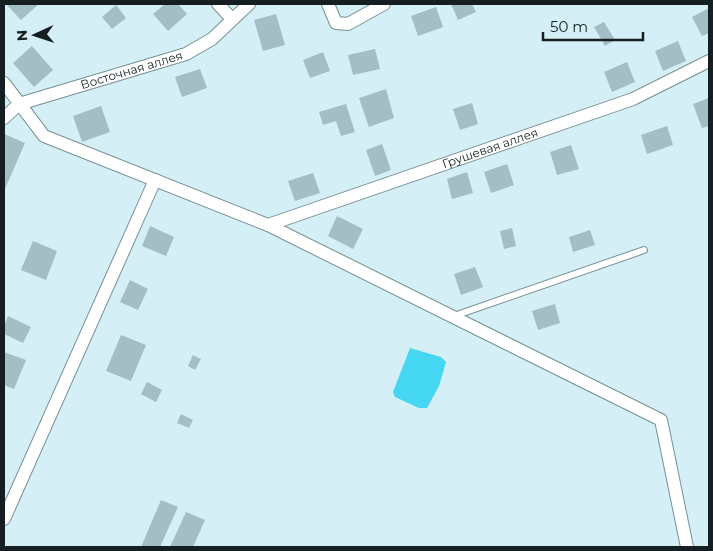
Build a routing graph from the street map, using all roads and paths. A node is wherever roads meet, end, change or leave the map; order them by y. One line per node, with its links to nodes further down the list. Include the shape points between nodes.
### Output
1 (218, 4): 5 (street)
2 (249, 4): 5 (street, Восточная аллея)
3 (328, 4): 4 (street, via 336,23 348,24)
4 (384, 4)
5 (232, 19): 8 (street, Восточная аллея, via 212,39 186,54)
6 (709, 61): 11 (street, Грушевая аллея, via 633,99)
7 (4, 83): 8 (street)
8 (19, 104): 9 (street, Восточная аллея); 10 (street, via 44,136)
9 (4, 118)
10 (156, 180): 11 (street); 14 (street)
11 (268, 225): 13 (street)
12 (644, 250): 13 (lane)
13 (453, 317): 15 (street, via 661,420)
14 (4, 519)
15 (687, 547)

